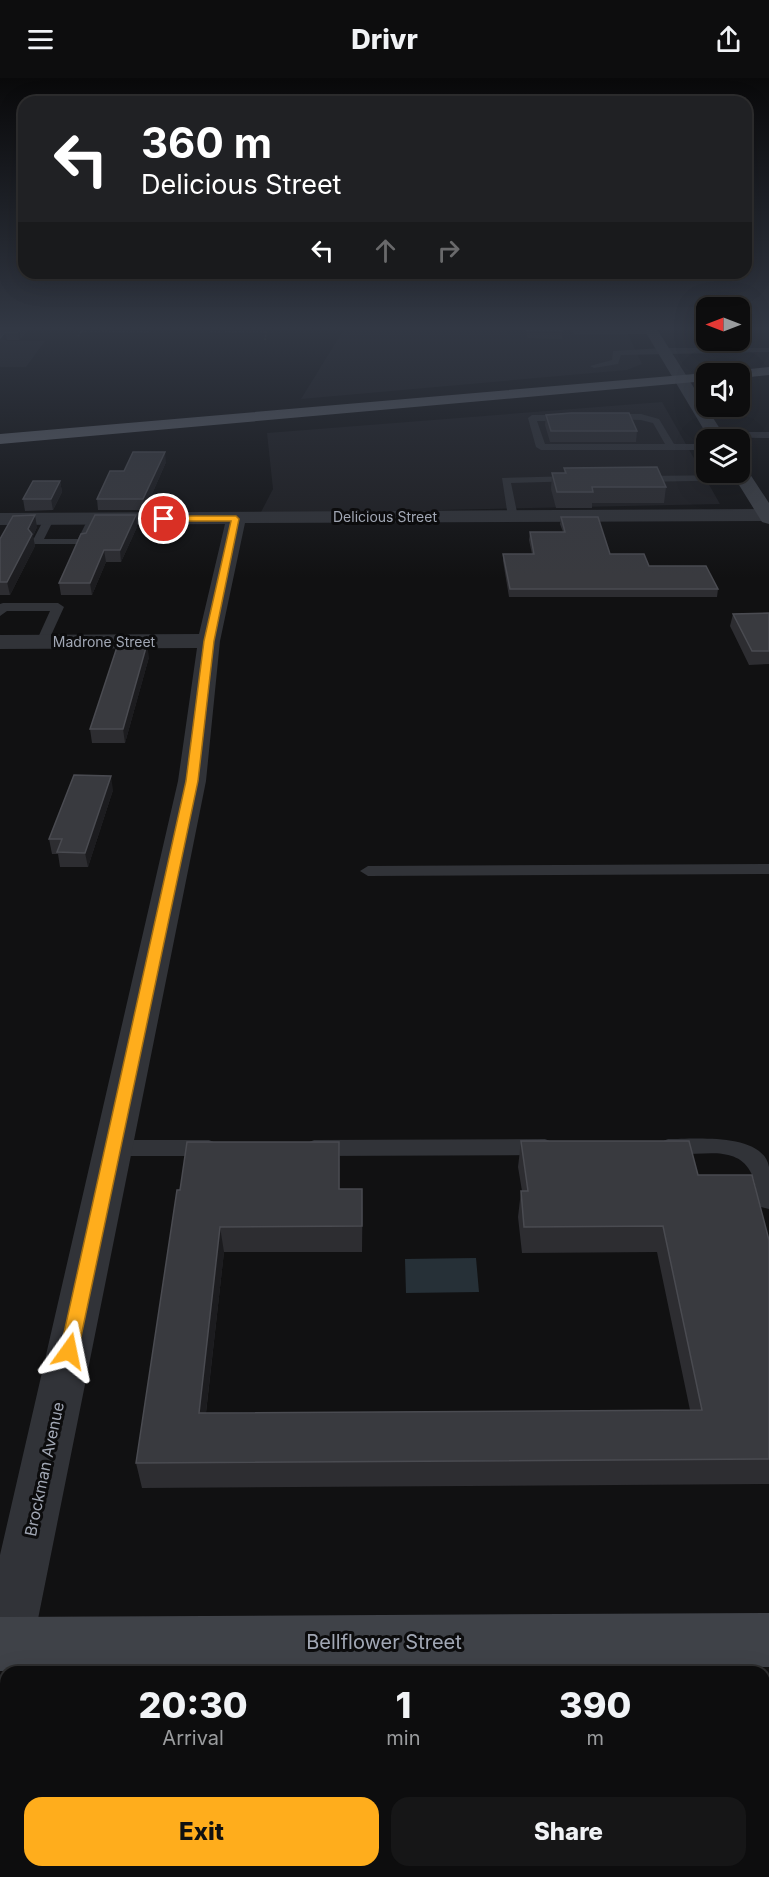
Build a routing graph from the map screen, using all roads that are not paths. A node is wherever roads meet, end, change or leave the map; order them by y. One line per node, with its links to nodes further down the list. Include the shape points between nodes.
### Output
1 (330, 410): 9 (highway)
2 (698, 410): 5 (street)
3 (574, 418): 11 (lane, via 532,418 541,447)
4 (610, 427): 12 (lane, via 600,417 656,421)
5 (708, 429)
6 (769, 435): 8 (lane)
7 (614, 437): 11 (lane)
8 (750, 437)
9 (0, 439)
10 (696, 444): 12 (lane)
11 (619, 447): 12 (lane)
12 (672, 447)
13 (696, 477): 15 (lane)
14 (587, 479): 18 (lane, via 504,480)
15 (633, 479)
16 (747, 483): 17 (street)
17 (768, 516): 18 (street, Delicious Street)
18 (513, 517): 22 (street, Delicious Street)
19 (0, 519): 20 (street, Delicious Street)
20 (49, 519): 21 (street, Delicious Street); 21 (lane, via 37,542 82,542)
21 (93, 519): 22 (street, Delicious Street)
22 (236, 519): 24 (street, Brockman Avenue)
23 (0, 612): 26 (lane, via 3,607 58,607)
24 (209, 641): 26 (street, Madrone Street); 31 (street, Brockman Avenue, via 192,781)
25 (0, 642): 26 (street, Madrone Street)
26 (42, 642)
27 (769, 869): 28 (lane)
28 (368, 871)
29 (568, 1147): 33 (lane)
30 (652, 1147): 34 (lane, via 724,1147 747,1153 759,1165)
31 (113, 1148): 32 (lane); 36 (street, Brockman Avenue)
32 (233, 1148)
33 (293, 1148)
34 (769, 1201)
35 (769, 1640): 37 (street, Bellflower Street)
36 (3, 1644): 37 (street, Bellflower Street)
37 (537, 1657)

